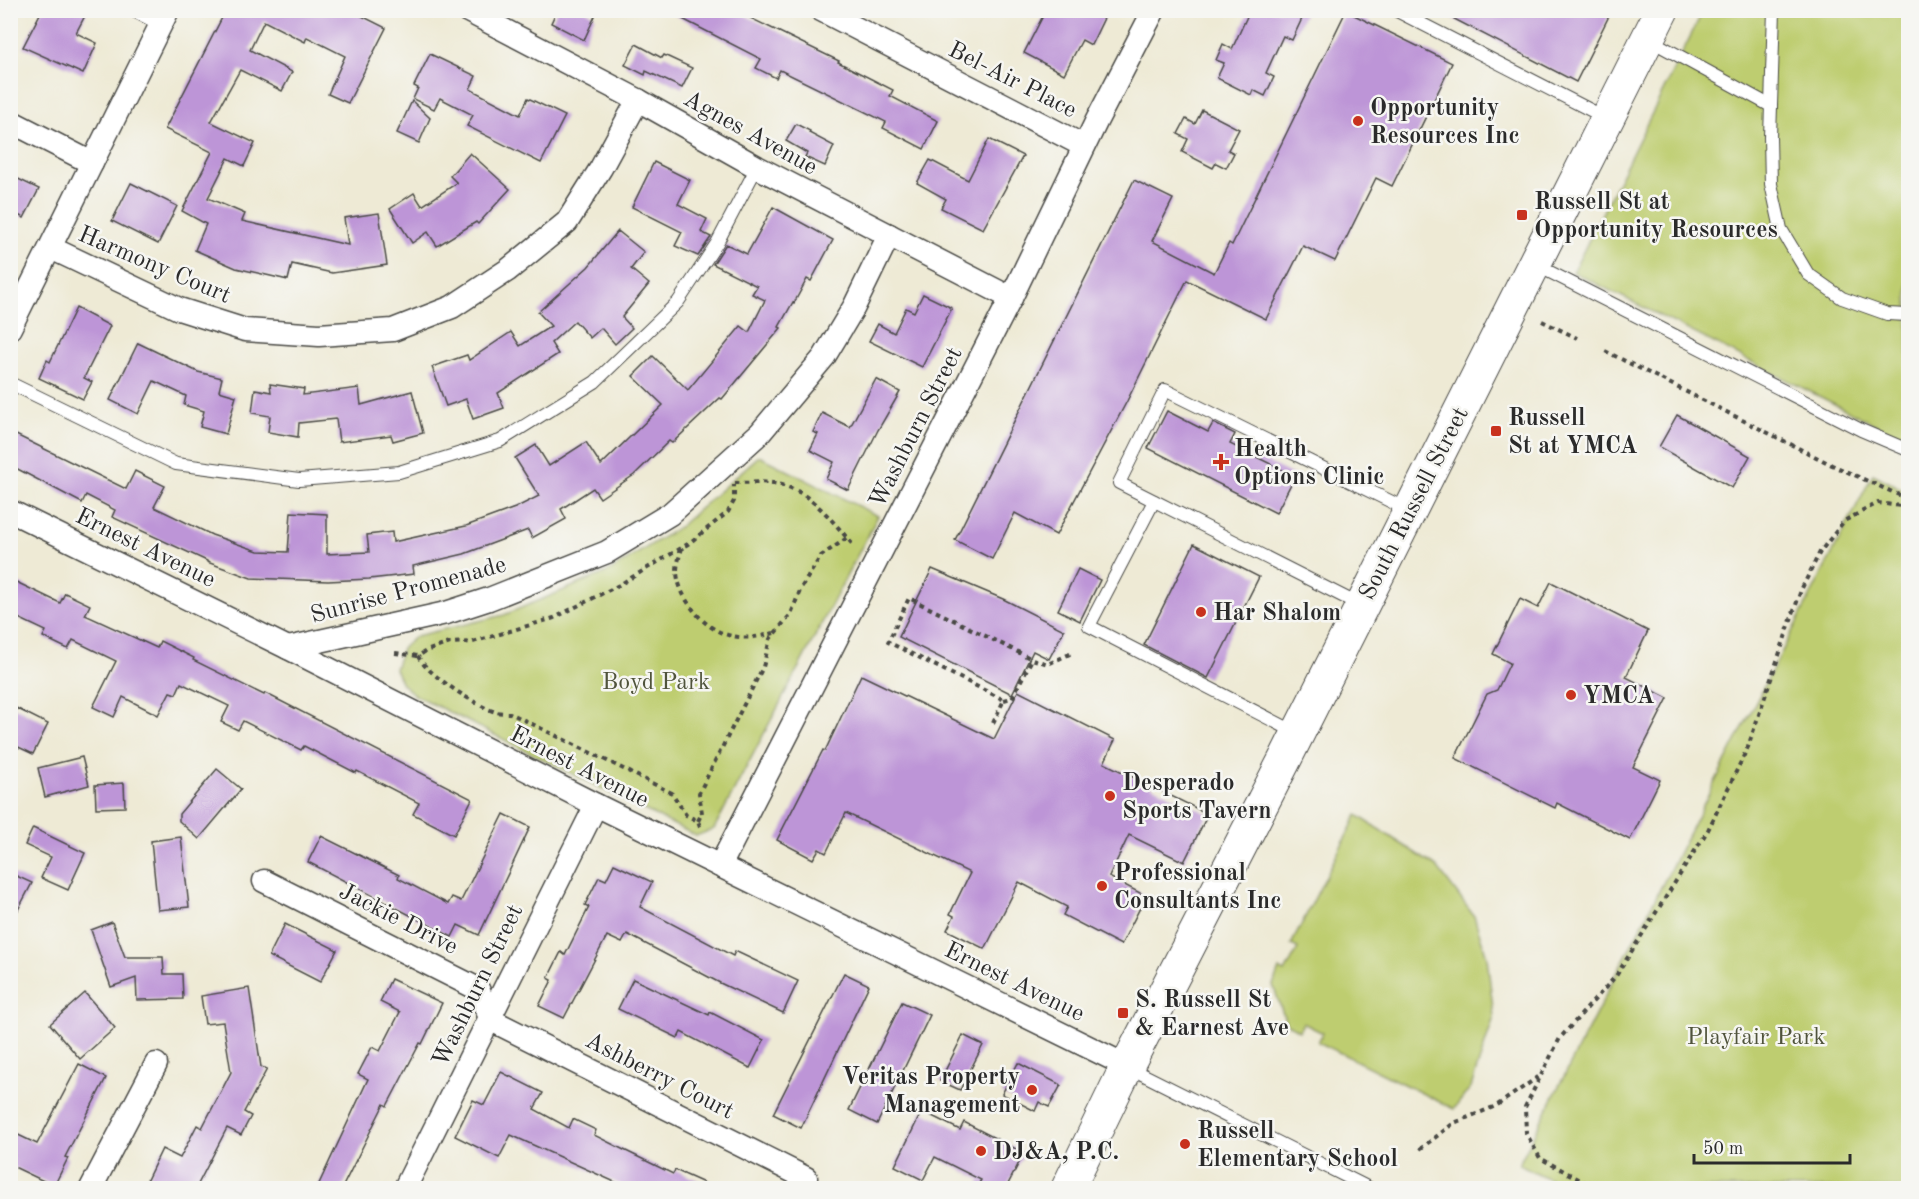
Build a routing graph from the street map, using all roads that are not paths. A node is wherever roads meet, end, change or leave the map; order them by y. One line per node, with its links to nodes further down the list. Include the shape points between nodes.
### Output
1 (132, 10): 7 (lane)
2 (466, 10): 9 (street, Agnes Avenue)
3 (821, 10): 13 (street, Bel-Air Place)
4 (1395, 10): 11 (lane)
5 (1774, 10): 10 (lane)
6 (1153, 11): 13 (street, Washburn Street)
7 (164, 18): 14 (street)
8 (1655, 24): 10 (lane); 11 (main road, South Russell Street)
9 (638, 100): 15 (street, Agnes Avenue); 17 (street, Harmony Court, via 567,222 508,270 452,307 393,330 319,335 244,330 179,309)
10 (1771, 106): 20 (lane, via 1771,184 1781,229 1808,274 1842,298 1887,314)
11 (1607, 118): 18 (main road, South Russell Street)
12 (10, 121): 14 (street)
13 (1084, 146): 19 (street, Washburn Street)
14 (92, 163): 17 (street)
15 (757, 167): 16 (street, Agnes Avenue); 22 (lane, via 717,243 678,302 595,382 500,441 399,472 299,480 176,464)
16 (889, 235): 19 (street, Agnes Avenue); 28 (street, Sunrise Promenade, via 854,307 819,364 760,434 670,514 608,552 489,600)
17 (51, 248): 21 (street)
18 (1535, 264): 23 (lane, via 1861,430); 26 (main road, South Russell Street)
19 (1011, 298): 31 (street, Washburn Street)
20 (1908, 315)
21 (11, 325)
22 (10, 383)
23 (1908, 450)
24 (1154, 501): 26 (lane, via 1119,483 1165,390); 27 (lane); 29 (lane, via 1089,626)
25 (10, 510): 28 (street, Ernest Avenue)
26 (1409, 511): 27 (main road, South Russell Street)
27 (1361, 606): 29 (main road, South Russell Street)
28 (288, 648): 30 (street, Ernest Avenue)
29 (1298, 734): 35 (main road, South Russell Street)
30 (596, 806): 31 (street, Ernest Avenue); 33 (street, Washburn Street)
31 (720, 866): 35 (street, Ernest Avenue)
32 (264, 881): 33 (street, Jackie Drive, via 478,989)
33 (491, 1020): 36 (street, Ashberry Court); 38 (street, Washburn Street)
34 (156, 1064): 37 (street)
35 (1127, 1066): 39 (main road, South Russell Street); 40 (lane)
36 (806, 1178)
37 (91, 1188)
38 (405, 1188)
39 (1068, 1188)
40 (1368, 1188)

